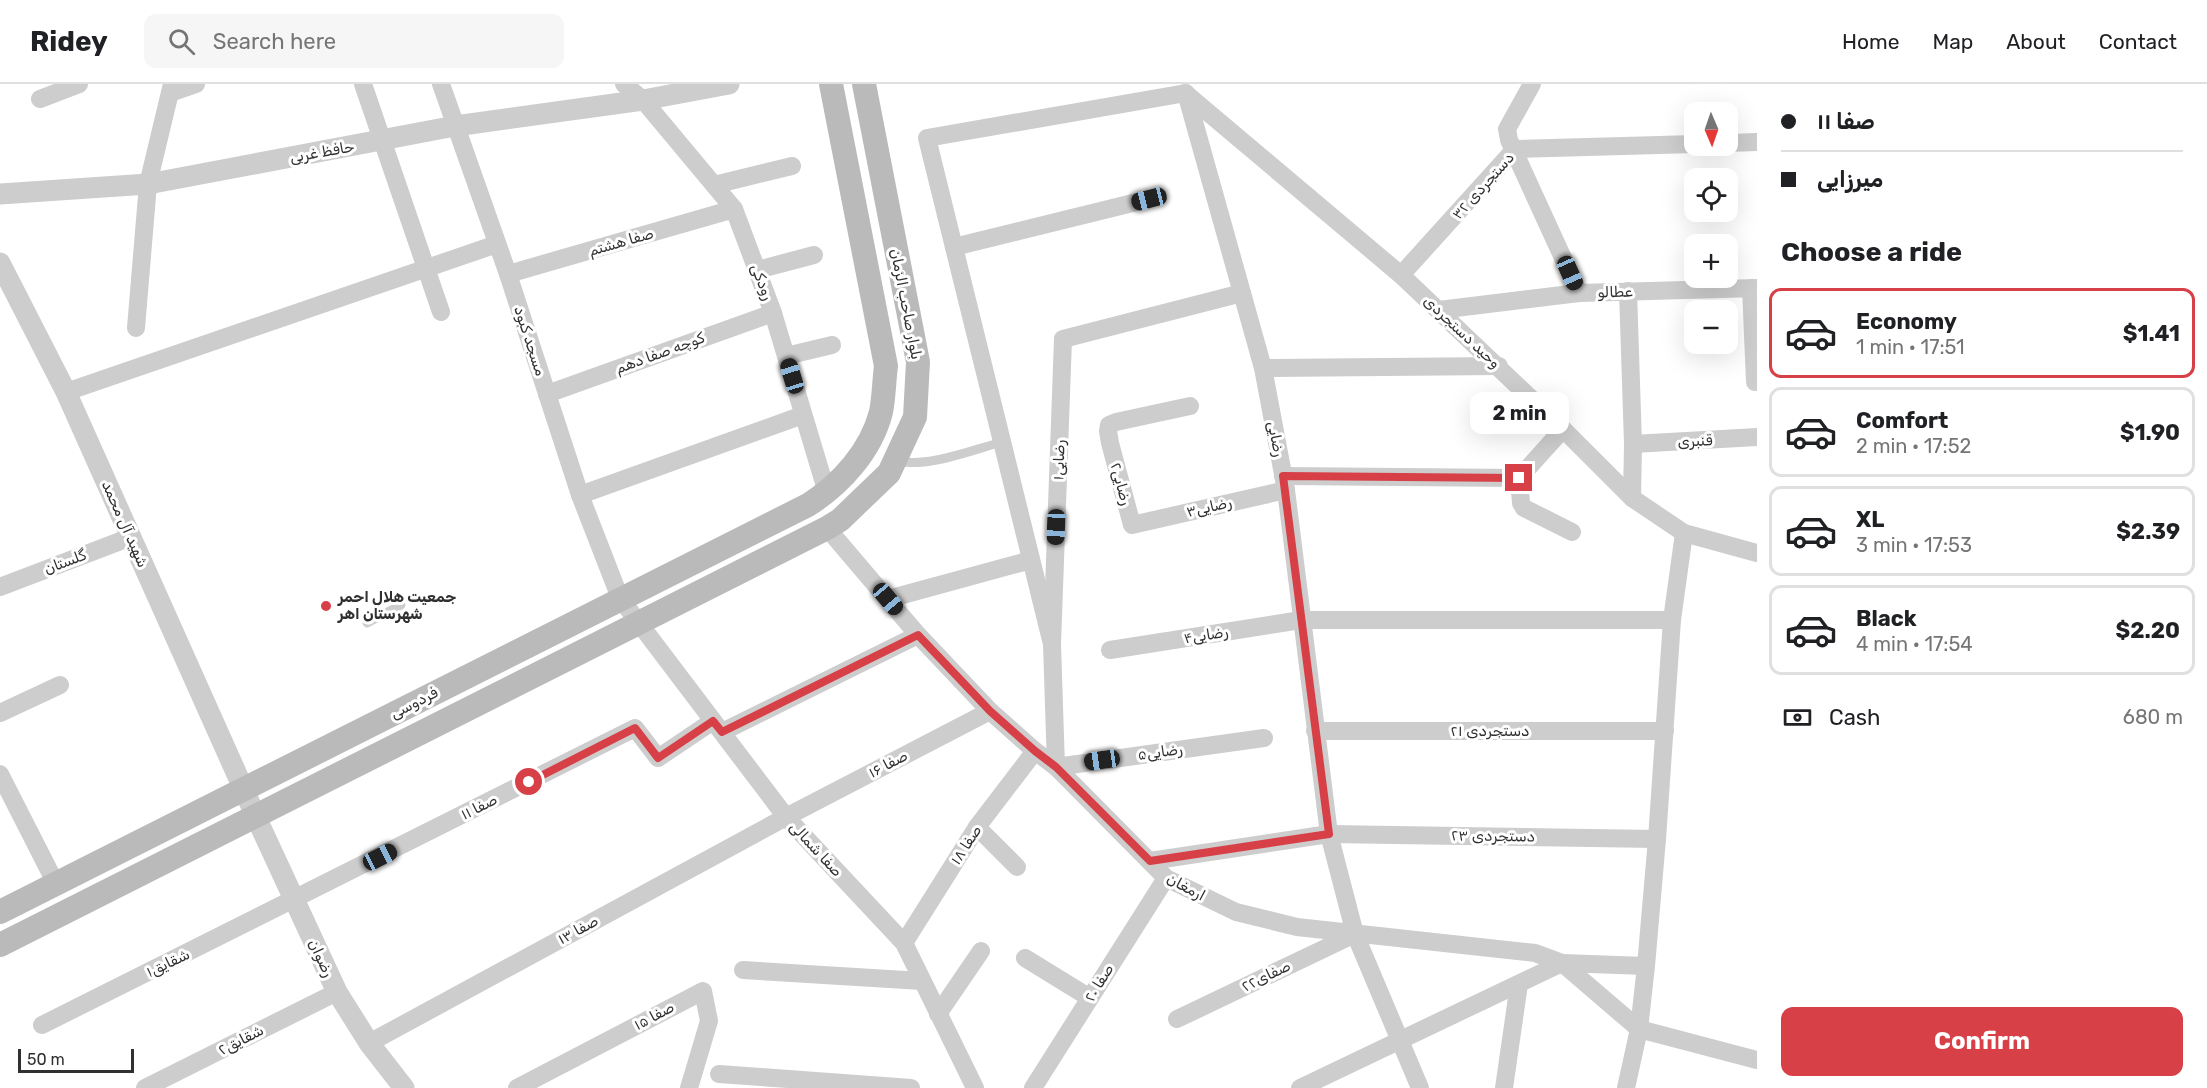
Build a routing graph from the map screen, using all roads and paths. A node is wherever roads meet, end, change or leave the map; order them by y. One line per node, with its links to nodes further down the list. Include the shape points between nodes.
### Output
1 (79, 84): 12 (street)
2 (196, 84): 10 (street)
3 (363, 84): 15 (street)
4 (441, 84): 14 (street, مسجد کبود)
5 (624, 84): 13 (street, رودکی)
6 (729, 84): 13 (street, حافظ غربی)
7 (831, 84): 58 (main road, بلوار صاحب الزمان, via 886,366 880,412 863,454)
8 (864, 84): 55 (main road, بلوار صاحب الزمان, via 918,362 915,417)
9 (1532, 84): 19 (street, via 1507,129)
10 (171, 89): 21 (street)
11 (1183, 89): 27 (street, via 927,138); 33 (street, وحید دستجردی); 36 (street, رضایی)
12 (40, 99)
13 (643, 100): 14 (street, حافظ غربی); 22 (street, رودکی)
14 (455, 126): 15 (street, حافظ غربی); 26 (street, مسجد کبود)
15 (384, 141): 21 (street, حافظ غربی); 30 (street)
16 (1757, 142): 17 (street)
17 (1738, 143)
18 (1684, 144): 19 (street, دستجردی ۳۲)
19 (1515, 149): 33 (street, دستجردی ۳۲); 37 (street)
20 (792, 166): 22 (street)
21 (148, 184): 23 (street, حافظ غربی); 41 (street)
22 (714, 185): 25 (street, رودکی)
23 (0, 194)
24 (1149, 199): 27 (street)
25 (735, 209): 31 (street, رودکی); 32 (street, صفا هشتم)
26 (497, 244): 30 (street); 32 (street, مسجد کبود)
27 (954, 247): 53 (street)
28 (813, 255): 31 (street)
29 (0, 263): 47 (street, شهید آل محمد)
30 (426, 268): 39 (street); 47 (street)
31 (757, 270): 40 (street, رودکی)
32 (508, 274): 48 (street, مسجد کبود)
33 (1401, 275): 38 (street, وحید دستجردی)
34 (1754, 288): 35 (street, عطالو); 46 (street)
35 (1629, 291): 37 (street, عطالو); 54 (street)
36 (1242, 293): 45 (street, رضایی); 79 (street, رضایی۱, via 1063,339)
37 (1579, 293): 38 (street, عطالو)
38 (1439, 310): 44 (street, وحید دستجردی)
39 (441, 312)
40 (773, 313): 43 (street, رودکی); 48 (street, کوچه صفا دهم)
41 (136, 328)
42 (832, 345): 43 (street)
43 (786, 356): 50 (street, رودکی)
44 (1499, 366): 45 (street); 51 (street, وحید دستجردی)
45 (1263, 368): 57 (street, رضایی)
46 (1755, 382)
47 (66, 393): 65 (street, شهید آل محمد)
48 (547, 394): 59 (street, مسجد کبود)
49 (1190, 406): 61 (street, رضایی۲, via 1109,426)
50 (803, 416): 58 (street, رودکی); 59 (street)
51 (1563, 429): 56 (street); 60 (street, وحید دستجردی)
52 (1757, 437): 54 (street, قنبری)
53 (1002, 442): 55 (lane, via 908,464); 69 (street)
54 (1633, 444): 60 (street)
55 (895, 460): 62 (main road, بلوار صاحب الزمان, via 889,473)
56 (1519, 478): 57 (street, رضایی۳); 63 (street, via 1524,508)
57 (1285, 483): 61 (street, رضایی۳); 74 (street, رضایی)
58 (827, 493): 71 (main road, فردوسی)
59 (580, 495): 71 (street, مسجد کبود)
60 (1632, 498): 64 (street, وحید دستجردی)
61 (1132, 525)
62 (827, 528): 72 (street, ارمغان); 76 (main road, فردوسی)
63 (1572, 532)
64 (1684, 533): 67 (street, وحید دستجردی); 75 (street)
65 (130, 537): 70 (street, گلستان); 91 (street, شهید آل محمد)
66 (1757, 546): 67 (street)
67 (1736, 548): 68 (street, وحید دستجردی)
68 (1757, 553)
69 (1031, 560): 72 (street); 79 (street)
70 (0, 587)
71 (620, 598): 76 (street, مسجد کبود); 91 (main road, فردوسی)
72 (888, 599): 78 (street, ارمغان)
73 (402, 605): 77 (lane)
74 (1301, 620): 75 (street, رضایی۴); 80 (street, رضایی۴); 85 (street, رضایی)
75 (1672, 620): 86 (street)
76 (639, 622): 84 (street, صفا شمالی); 92 (main road, فردوسی)
77 (367, 623)
78 (918, 635): 82 (street, ارمغان); 84 (street)
79 (1052, 644): 89 (street, رضایی۱)
80 (1110, 650)
81 (60, 685): 83 (street)
82 (990, 711): 88 (street, ارمغان); 93 (street, صفا ۱۶)
83 (0, 713)
84 (718, 727): 93 (street, صفا شمالی); 101 (street, صفا ۱۱, via 658,758 635,728)
85 (1315, 731): 86 (street, دستجردی ۲۱); 95 (street, رضایی)
86 (1665, 731): 96 (street)
87 (1264, 738): 89 (street, رضایی۵)
88 (1035, 751): 89 (street, ارمغان); 94 (street, صفا ۱۸)
89 (1056, 767): 97 (street, ارمغان)
90 (0, 774): 100 (street)
91 (244, 789): 92 (street, شهید آل محمد); 100 (main road, فردوسی)
92 (256, 817): 101 (street, رضوان); 105 (main road, فردوسی)
93 (786, 817): 104 (street, صفا شمالی); 120 (street, صفا ۱۳)
94 (977, 827): 98 (street); 104 (street, صفا ۱۸)
95 (1329, 834): 96 (street, دستجردی ۲۳); 97 (street, دستجردی ۲۳); 103 (street, رضایی)
96 (1657, 839): 109 (street)
97 (1150, 861): 99 (street, ارمغان)
98 (1017, 867)
99 (1166, 878): 103 (street, ارمغان, via 1236,912 1297,927); 114 (street, صفا ۲۰)
100 (56, 884): 102 (main road, فردوسی)
101 (294, 900): 113 (street, رضوان); 117 (street, شقایق۱)
102 (0, 912)
103 (1355, 934): 108 (street, ارمغان, via 1535,953); 116 (street, صفای۲۲); 119 (street)
104 (904, 943): 111 (street, صفا شمالی)
105 (0, 945)
106 (981, 951): 115 (street)
107 (1025, 958): 114 (street)
108 (1562, 963): 109 (street); 112 (street); 118 (street)
109 (1646, 966): 118 (street)
110 (743, 970): 111 (street)
111 (922, 981): 115 (street, صفا شمالی)
112 (1519, 984): 119 (street); 132 (street)
113 (337, 992): 120 (street, رضوان); 123 (street, شقایق۲)
114 (1090, 998): 129 (street, صفا ۲۰)
115 (938, 1014): 128 (street, صفا شمالی)
116 (1177, 1019)
117 (42, 1025)
118 (1639, 1029): 121 (street); 133 (street)
119 (1399, 1041): 130 (street); 131 (street)
120 (369, 1043): 124 (street, رضوان)
121 (1757, 1060)
122 (719, 1074): 127 (street)
123 (145, 1088)
124 (404, 1088)
125 (517, 1088): 126 (street, صفا ۱۵, via 703,991 709,1021)
126 (689, 1088)
127 (911, 1088)
128 (975, 1088)
129 (1033, 1088)
130 (1300, 1088)
131 (1420, 1088)
132 (1504, 1088)
133 (1626, 1088)

